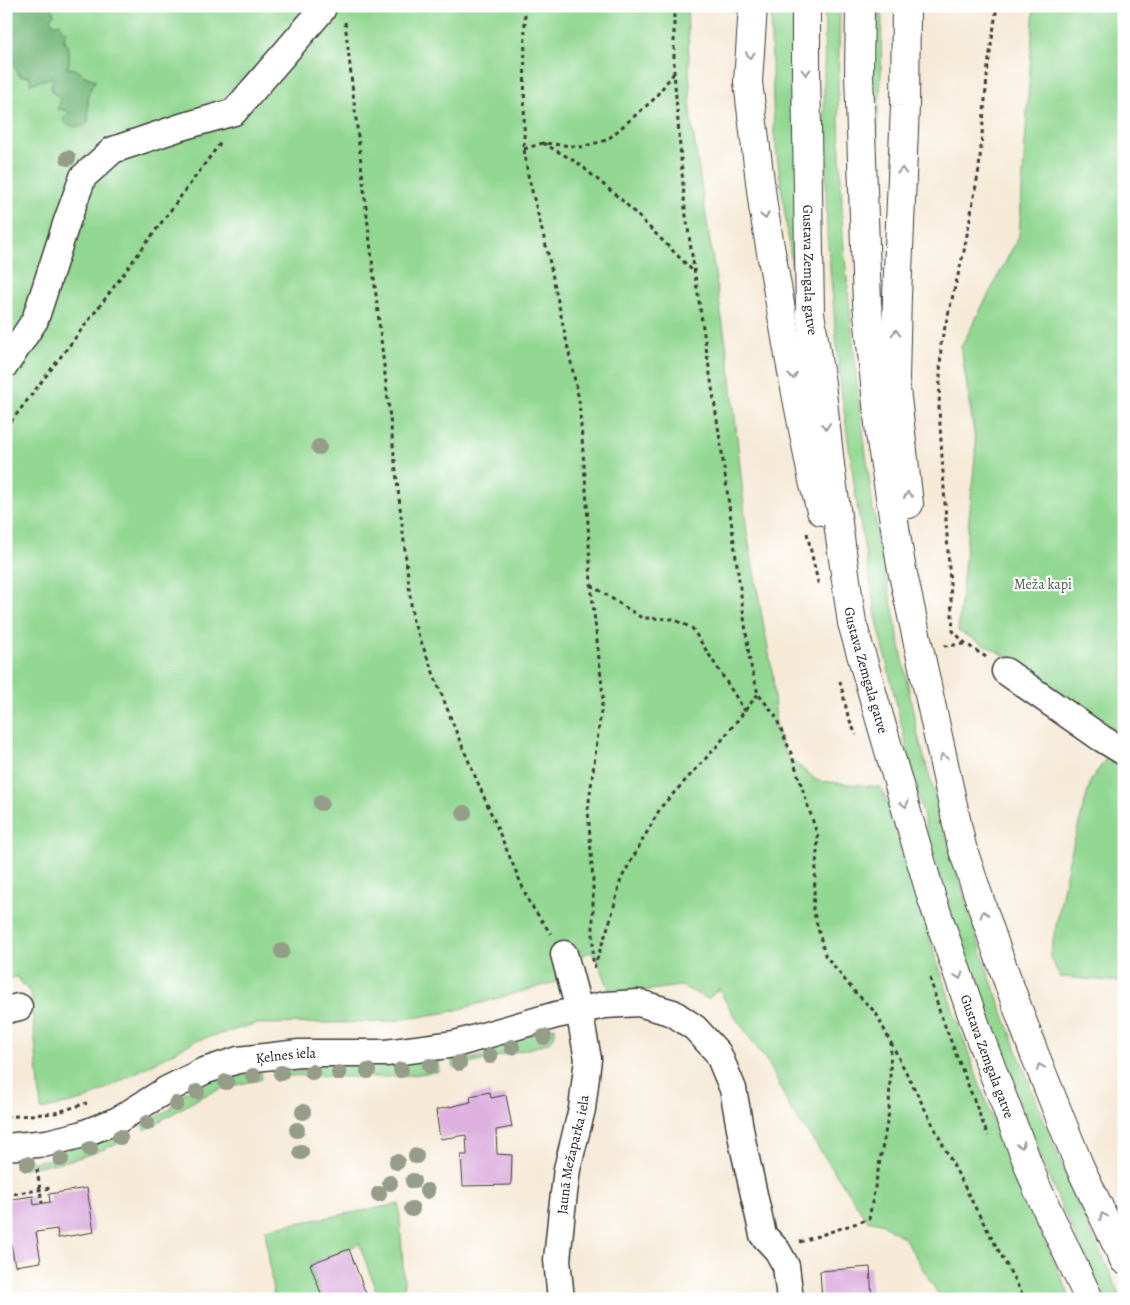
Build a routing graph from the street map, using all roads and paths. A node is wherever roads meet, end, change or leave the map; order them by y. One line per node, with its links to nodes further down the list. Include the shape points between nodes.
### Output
1 (525, 6): 12 (path)
2 (674, 6): 9 (path)
3 (753, 6): 17 (main road, one-way to 17, via 748,82 763,206 813,481)
4 (806, 6): 17 (main road, Gustava Zemgala gatve, one-way to 17, via 810,313)
5 (860, 6): 18 (main road, via 859,74 867,303 882,444 901,565)
6 (906, 6): 18 (main road, one-way to 6, via 909,499 895,380)
7 (997, 6): 19 (path, via 979,169 964,251 941,343 939,409 953,630 966,644)
8 (334, 11): 10 (street, via 322,10); 23 (path, via 413,621 529,902)
9 (674, 72): 11 (path, via 653,100 608,140 582,147); 13 (path, via 685,209)
10 (234, 112): 14 (street, via 113,150 83,177 34,320); 15 (path, via 228,133)
11 (543, 143): 12 (path); 13 (path, via 578,163 624,202)
12 (524, 149): 16 (path, via 578,400 588,503)
13 (694, 272): 20 (path, via 750,662)
14 (6, 364)
15 (6, 428)
16 (591, 584): 21 (path, via 642,618 673,619 692,628); 21 (path, via 604,696 588,809 594,970 621,879 661,807)
17 (852, 623): 37 (main road, Gustava Zemgala gatve, one-way to 37, via 932,899 979,1035 1037,1188)
18 (919, 648): 33 (main road, one-way to 18, via 1079,1165 998,954 962,846)
19 (1005, 671): 22 (street)
20 (758, 694): 21 (path); 25 (path, via 775,715 818,837 813,909 825,955 876,1013)
21 (745, 711)
22 (1124, 752)
23 (564, 954): 24 (street, Jaunā Mežaparka iela)
24 (579, 1010): 26 (street, Ķelnes iela, via 454,1044 386,1054 299,1053 238,1060 204,1071 118,1120 80,1135 47,1144); 32 (street, Ķelnes iela, via 639,1003 673,1014 696,1028 718,1053 733,1089 762,1235); 34 (street, Jaunā Mežaparka iela, via 588,1059 582,1109 567,1170 562,1210 558,1260)
25 (891, 1043): 32 (path, via 889,1112 870,1219); 36 (path)
26 (6, 1147)
27 (37, 1169): 29 (path)
28 (51, 1188): 29 (path)
29 (40, 1190): 30 (path); 31 (path)
30 (6, 1195)
31 (42, 1203)
32 (777, 1250): 35 (street, Ķelnes iela, via 786,1266)
33 (1124, 1260)
34 (560, 1299)
35 (790, 1299)
36 (1025, 1299)
37 (1089, 1299)

